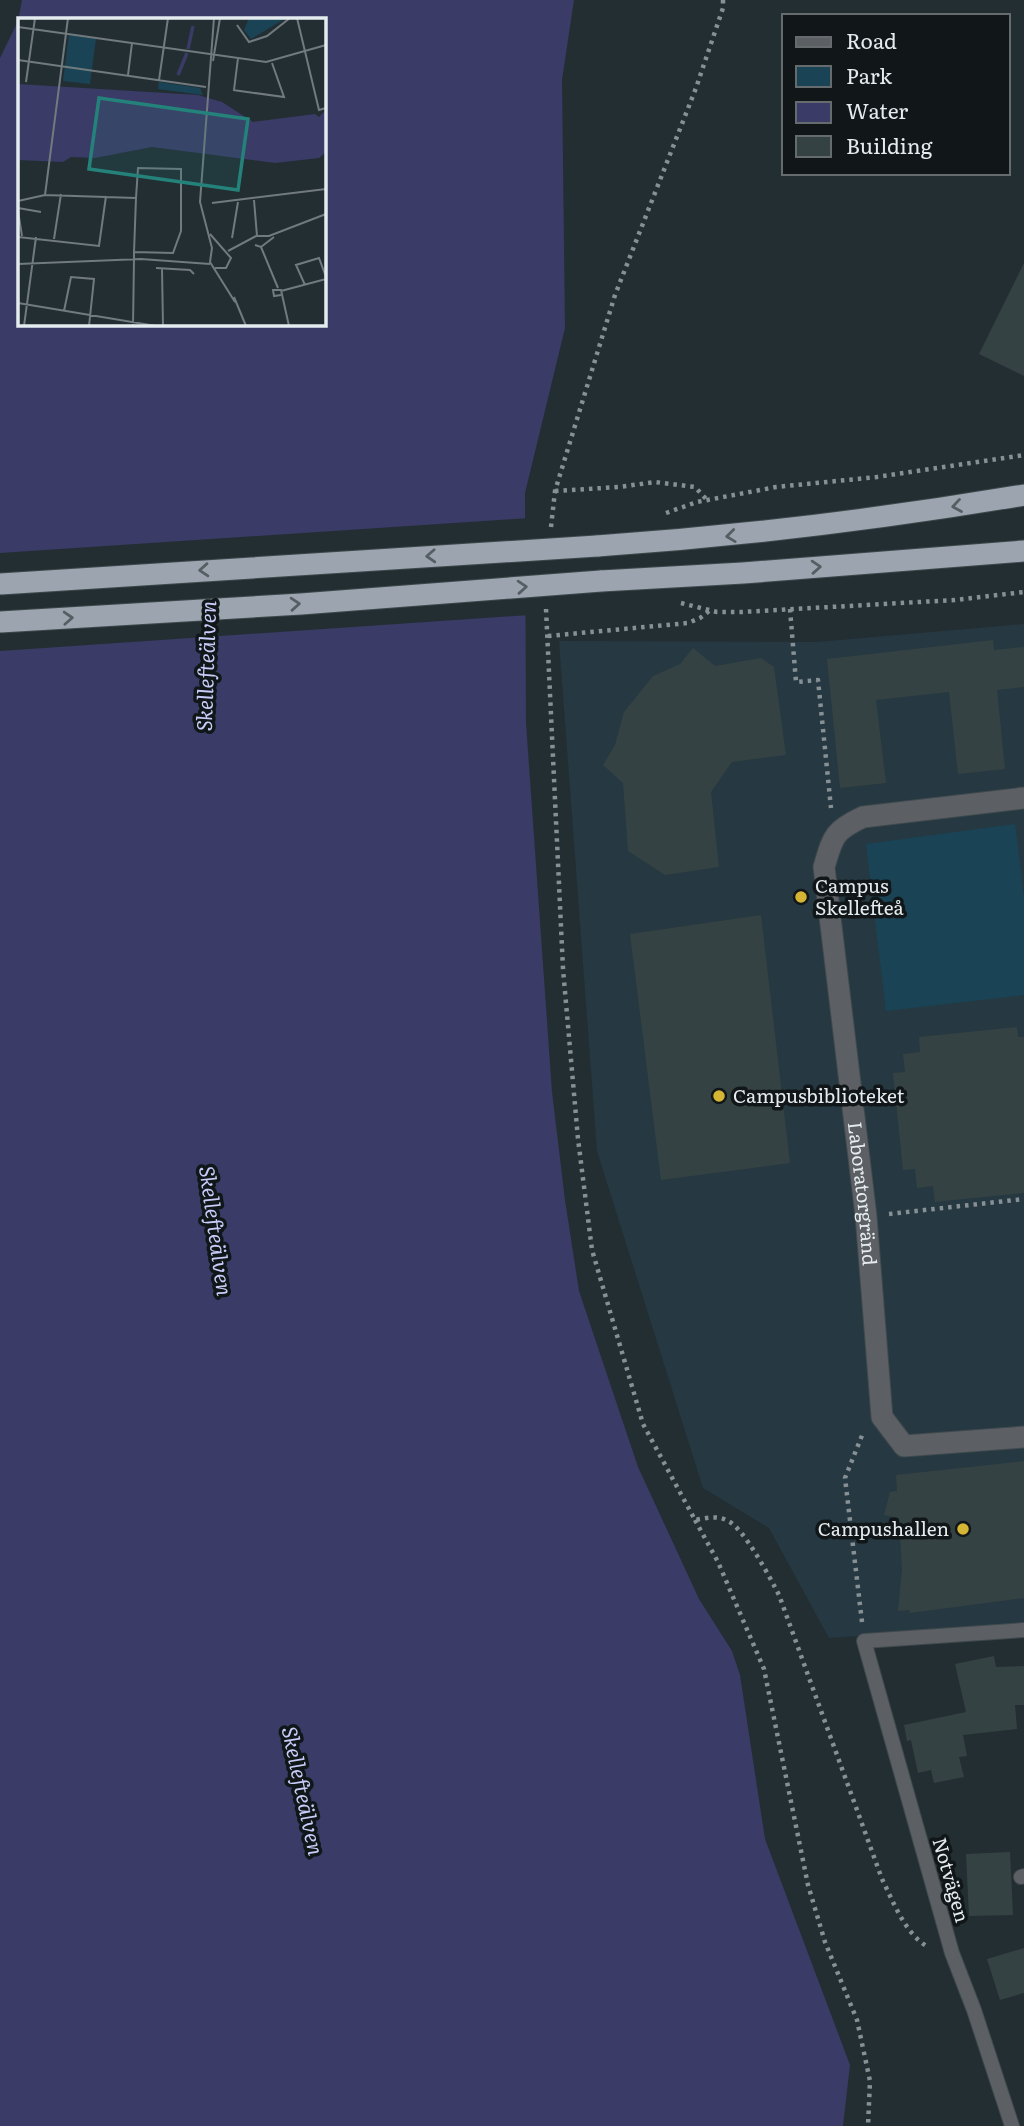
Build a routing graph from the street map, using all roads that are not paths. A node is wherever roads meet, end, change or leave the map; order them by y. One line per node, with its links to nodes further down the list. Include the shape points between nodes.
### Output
1 (1024, 495): 3 (highway, one-way to 3, bridge, via 716,538)
2 (1023, 551): 4 (highway, one-way to 2, bridge)
3 (0, 584)
4 (0, 622)
5 (1024, 798): 6 (street, Laboratorgränd, via 863,817 833,836 824,867 866,1216 882,1418 904,1446)
6 (1024, 1437)
7 (1024, 1630): 8 (lane, Notvägen, via 864,1641 952,1954)
8 (1012, 2126)

